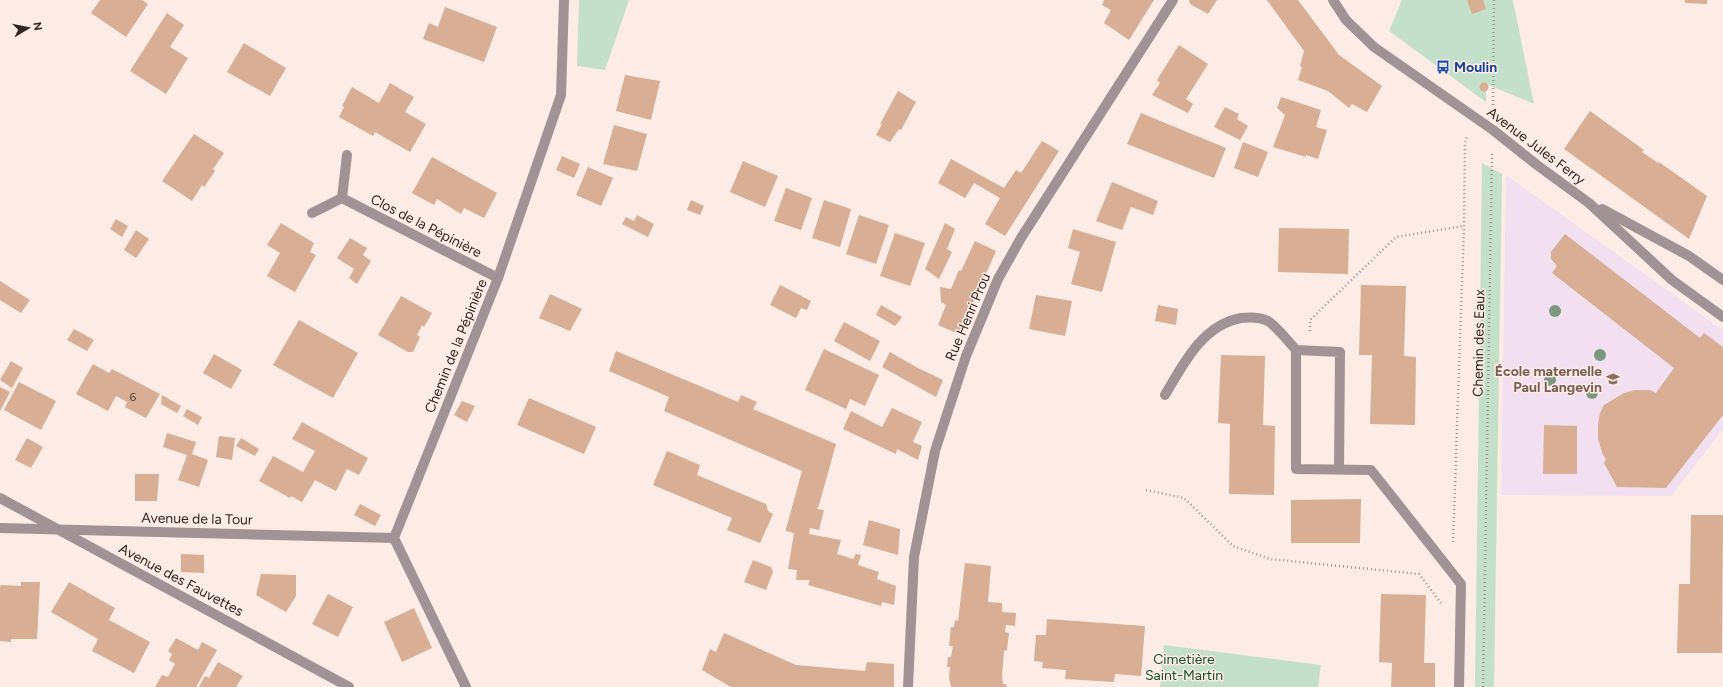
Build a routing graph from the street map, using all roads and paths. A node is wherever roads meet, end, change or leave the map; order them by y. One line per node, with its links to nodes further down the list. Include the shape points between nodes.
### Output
1 (564, 0): 12 (street, Chemin de la Pépinière, via 561,95)
2 (1173, 0): 28 (street, Rue Henri Prou, via 1021,238 998,279 966,356 935,451 914,557)
3 (1333, 0): 5 (street, Avenue Jules Ferry, via 1346,20 1374,47)
4 (1494, 0): 5 (path, Chemin des Eaux)
5 (1493, 130): 9 (street, Avenue Jules Ferry); 30 (path, Chemin des Eaux)
6 (1467, 137): 11 (path)
7 (347, 155): 8 (street)
8 (342, 198): 10 (street); 12 (street, Clos de la Pépinière)
9 (1589, 202): 13 (street, via 1689,256); 14 (street, Avenue Jules Ferry, via 1672,280)
10 (312, 214)
11 (1464, 226): 16 (path, via 1396,237 1310,320); 24 (path)
12 (498, 278): 23 (street, Chemin de la Pépinière)
13 (1723, 280)
14 (1723, 316)
15 (1296, 350): 16 (street); 17 (street, via 1268,321 1250,317 1235,320 1212,331 1189,354); 18 (street, via 1296,468)
16 (1310, 350): 18 (street, via 1340,352)
17 (1165, 395)
18 (1339, 469): 24 (street, via 1371,470)
19 (1146, 490): 25 (path, via 1184,498 1233,546 1270,559 1419,574 1443,606)
20 (0, 498): 22 (street, Avenue des Fauvettes)
21 (0, 528): 22 (street, Avenue de la Tour)
22 (58, 530): 23 (street, Avenue de la Tour); 26 (street, Avenue des Fauvettes)
23 (394, 538): 27 (street)
24 (1452, 572): 25 (street, via 1461,584)
25 (1461, 607): 29 (street)
26 (349, 687)
27 (466, 687)
28 (908, 687)
29 (1459, 687)
30 (1483, 687)

